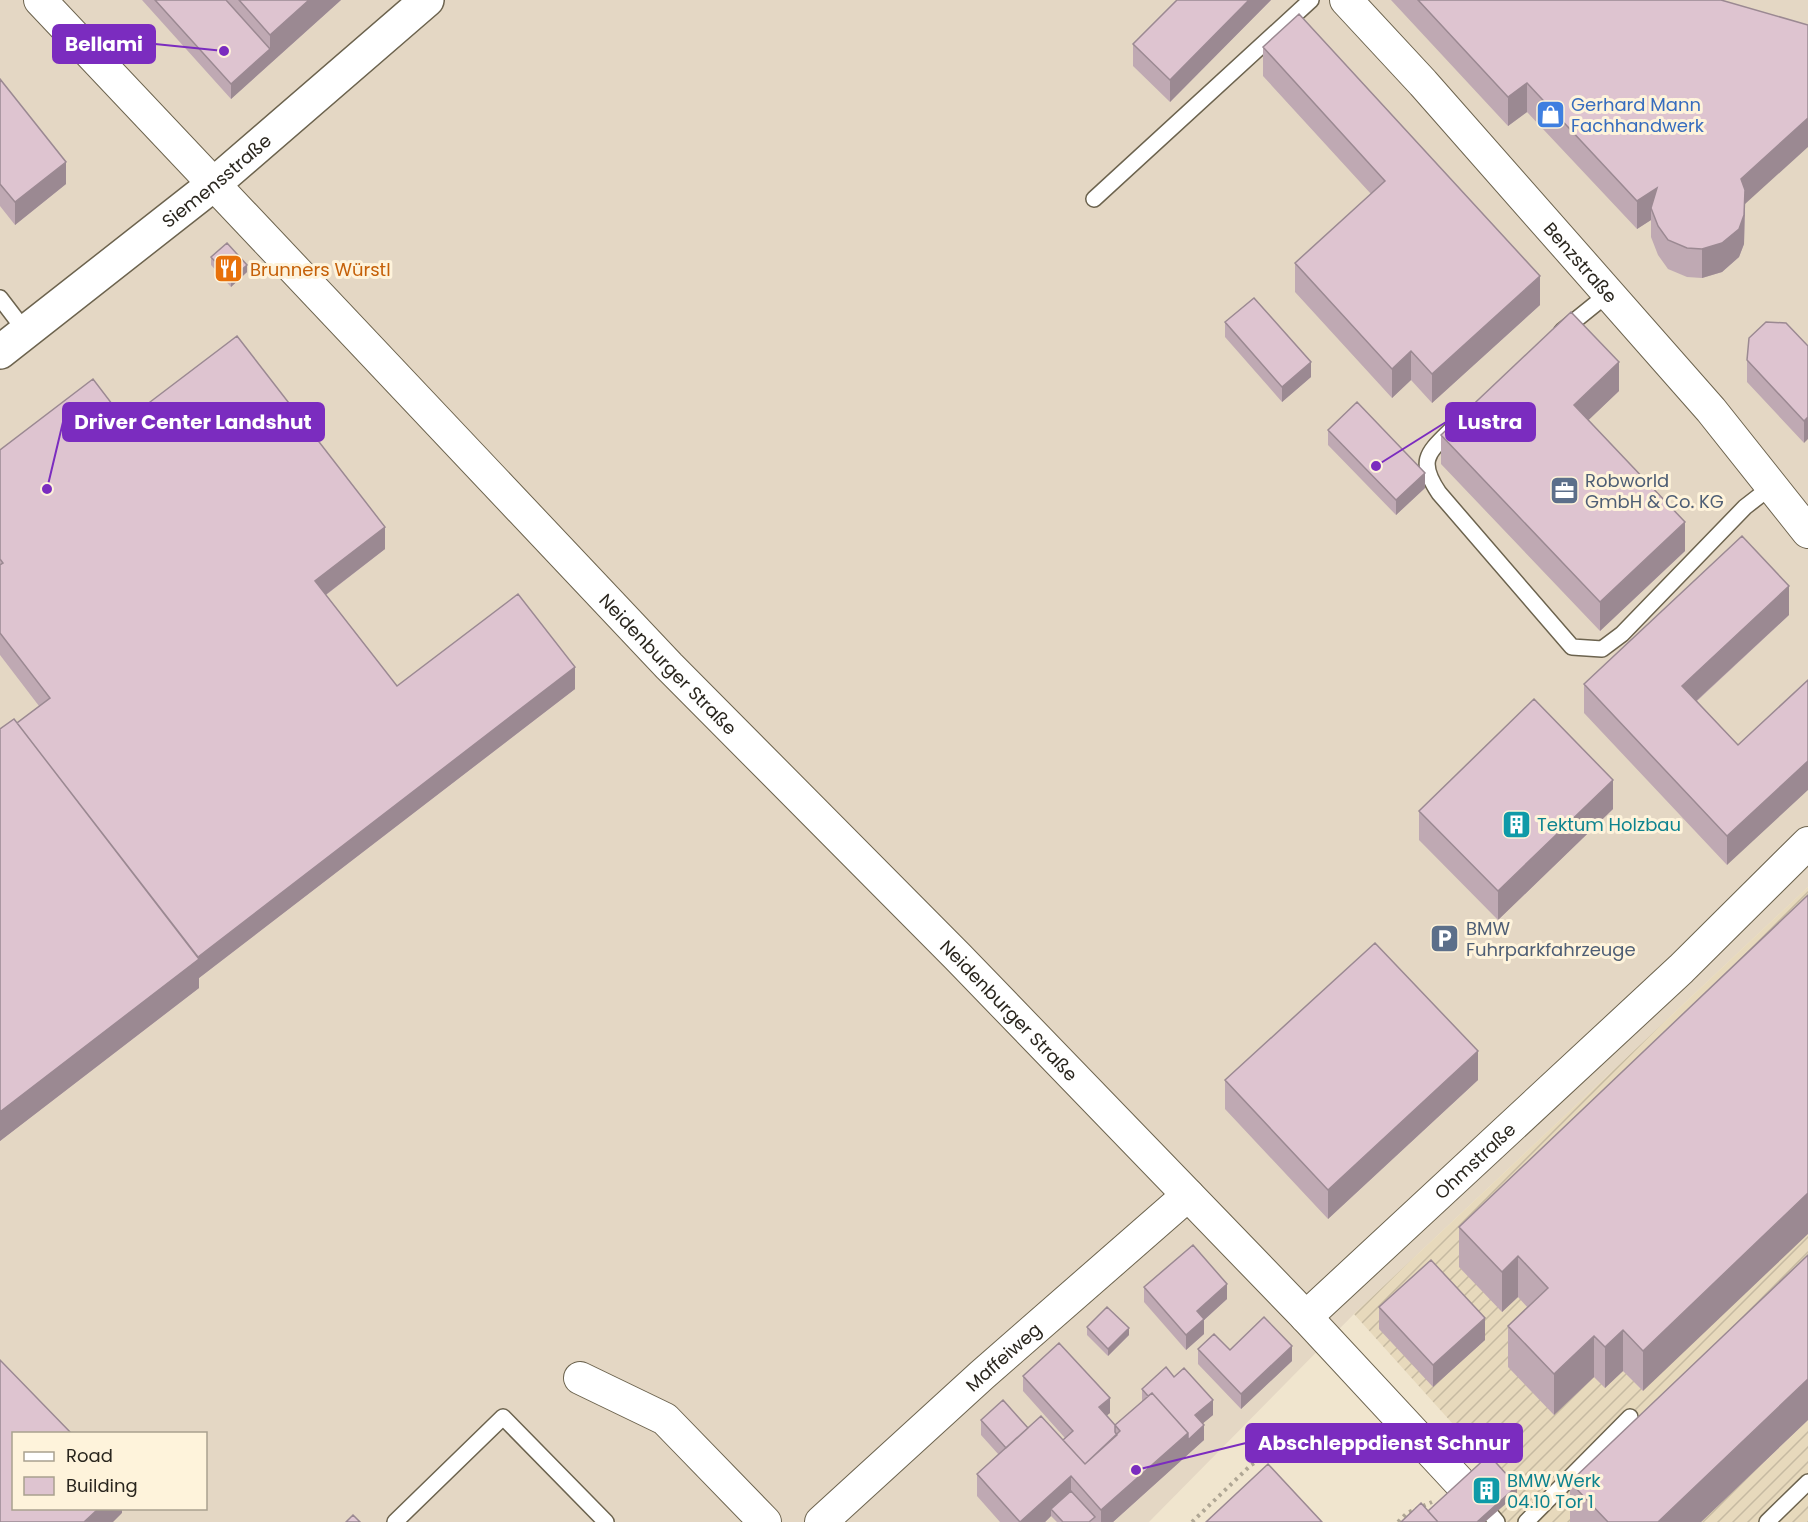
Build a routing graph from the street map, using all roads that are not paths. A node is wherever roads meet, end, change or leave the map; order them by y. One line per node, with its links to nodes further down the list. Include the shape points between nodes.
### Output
1 (40, 0): 5 (street, Neidenburger Straße)
2 (427, 0): 5 (main road, Siemensstraße)
3 (1311, 0): 6 (lane)
4 (1346, 0): 7 (street, Benzstraße)
5 (214, 184): 9 (main road, Siemensstraße); 16 (street, Neidenburger Straße, via 669,666)
6 (1094, 199)
7 (1608, 293): 10 (lane); 13 (street, Benzstraße, via 1712,410)
8 (0, 298): 9 (lane)
9 (26, 332): 11 (main road, Siemensstraße)
10 (1554, 337)
11 (0, 352)
12 (1463, 419): 13 (lane, via 1431,449 1426,466 1430,479 1572,647 1602,649 1622,634 1745,507)
13 (1772, 486): 14 (street, Benzstraße)
14 (1808, 532)
15 (1808, 843): 17 (street, Ohmstraße, via 1681,969)
16 (1188, 1195): 17 (street, Neidenburger Straße); 25 (street, Maffeiweg)
17 (1306, 1317): 21 (street)
18 (580, 1378): 24 (street, via 665,1419)
19 (1630, 1417): 26 (lane)
20 (1808, 1482): 27 (lane)
21 (1463, 1486)
22 (395, 1522): 23 (lane, via 503,1417)
23 (606, 1522)
24 (765, 1522)
25 (821, 1522)
26 (1526, 1522)
27 (1767, 1522)

